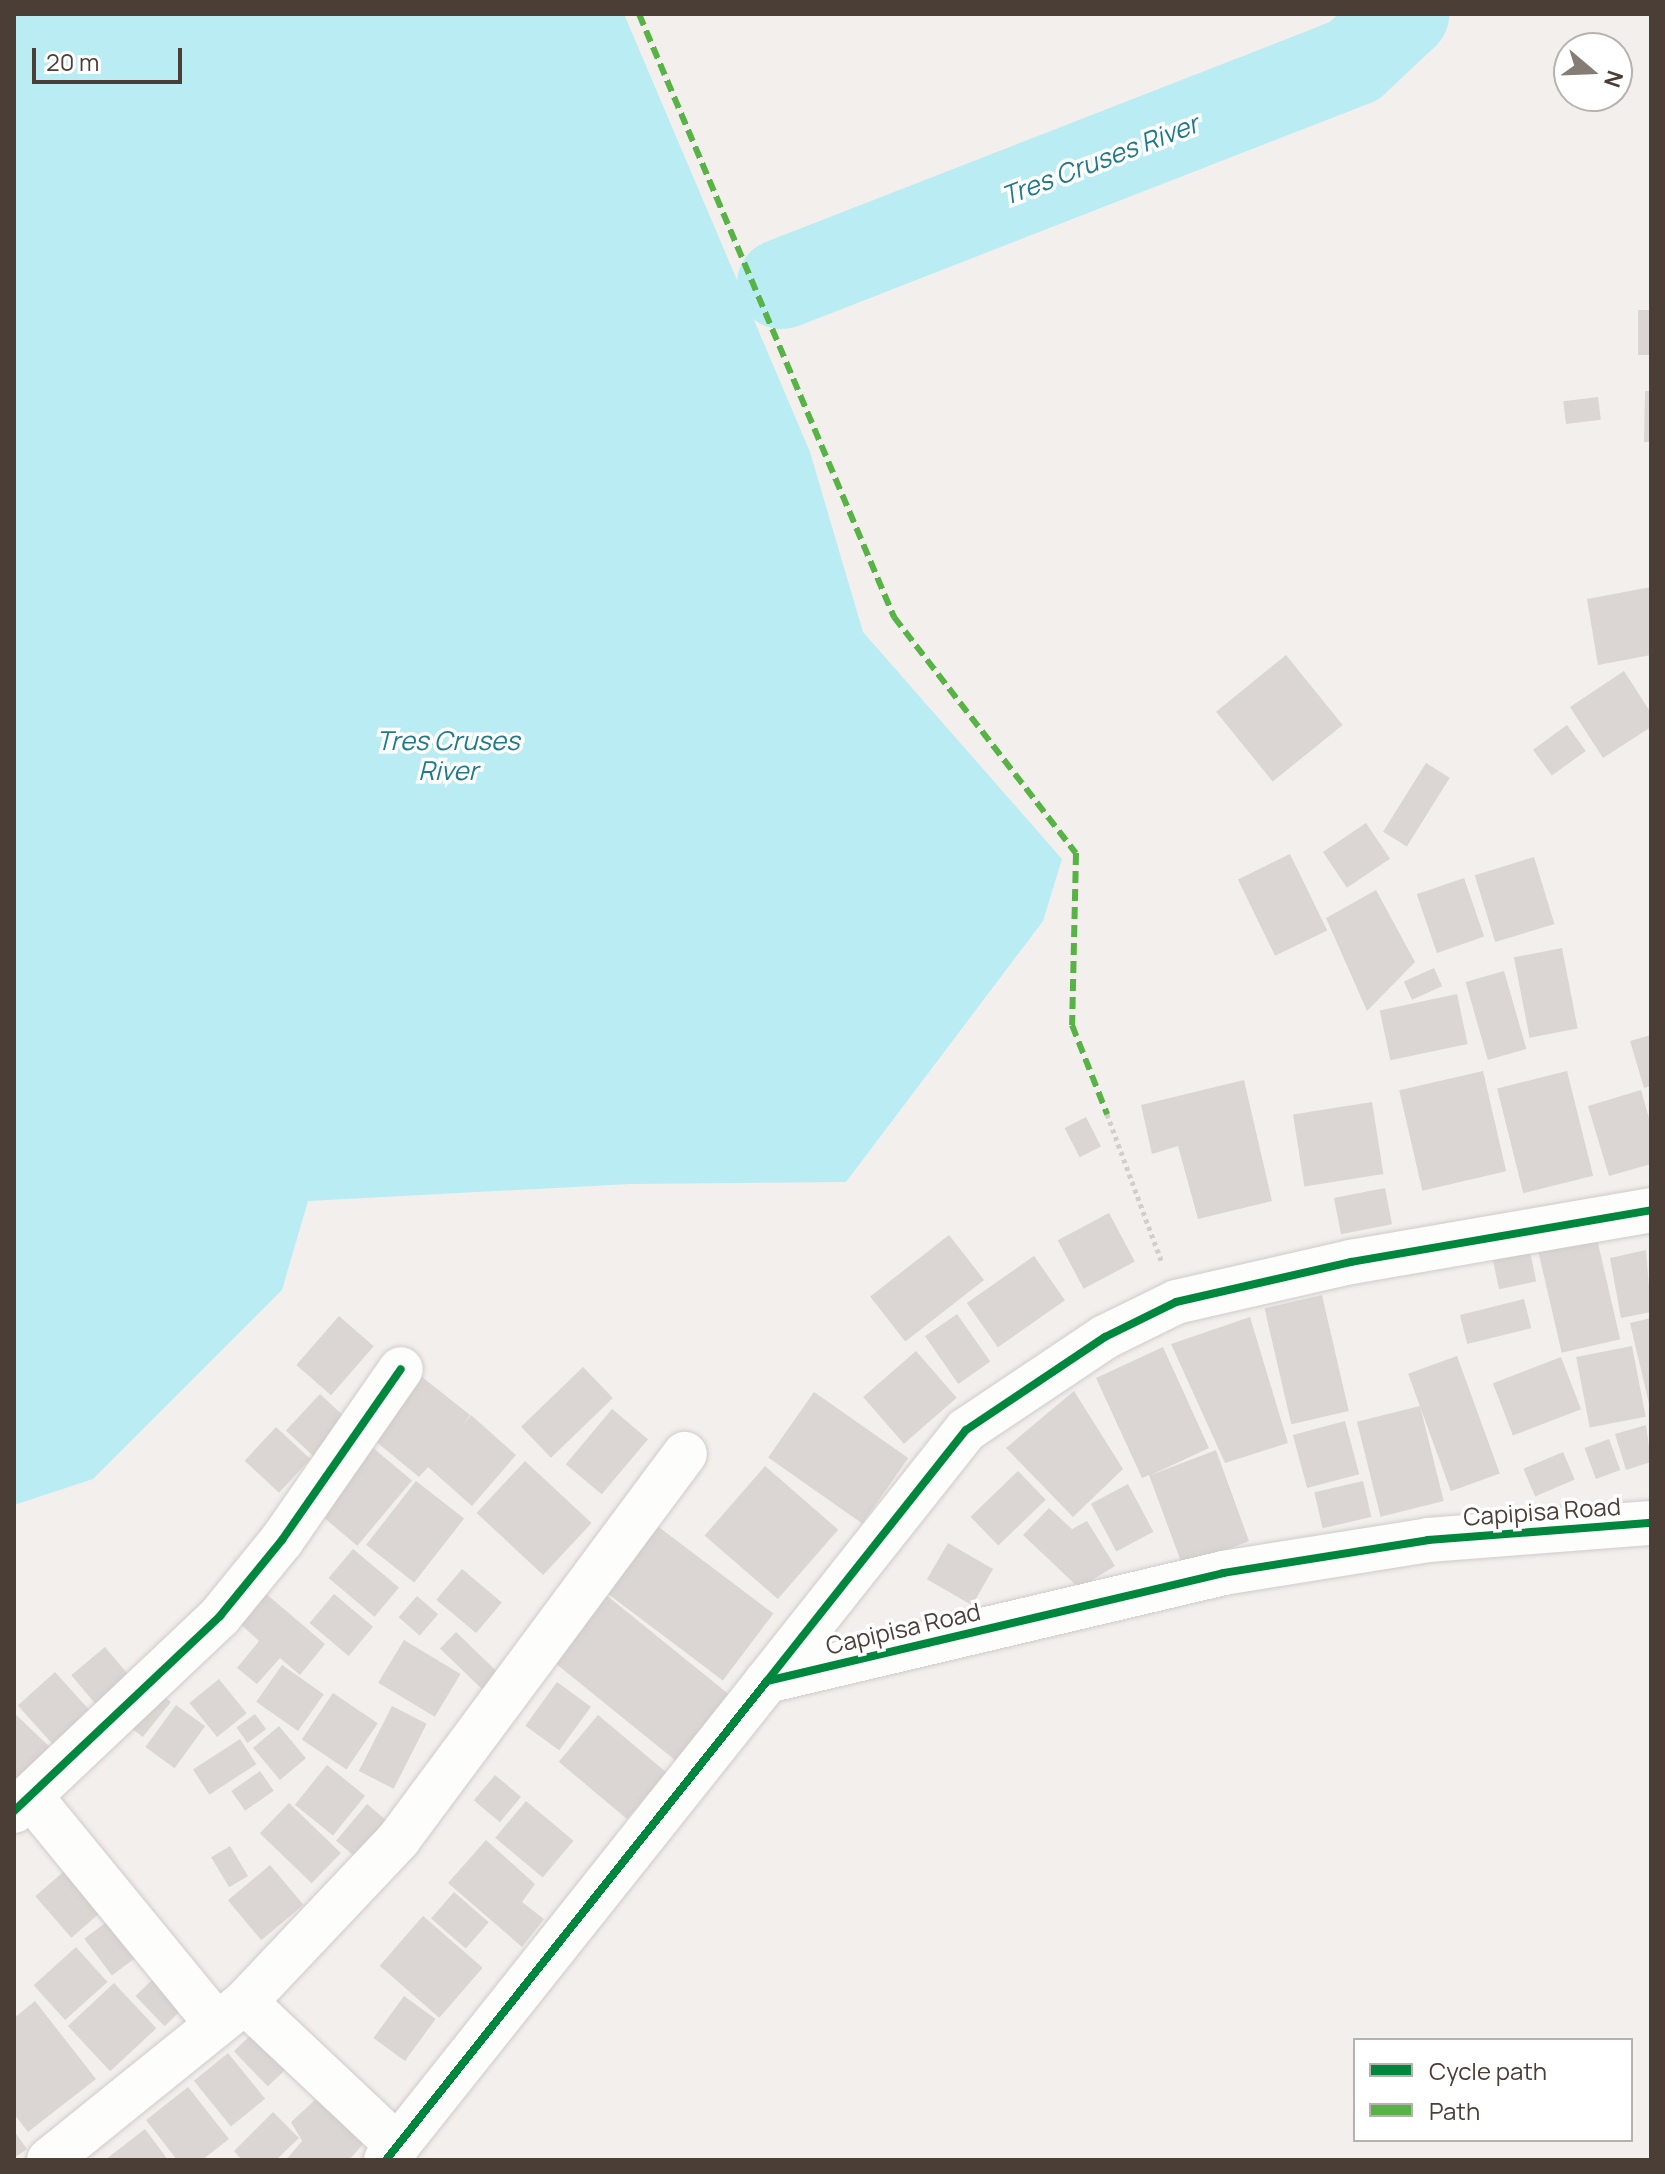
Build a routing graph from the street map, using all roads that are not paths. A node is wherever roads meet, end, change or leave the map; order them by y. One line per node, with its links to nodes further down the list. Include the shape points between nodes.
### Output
1 (1651, 1210): 5 (street, via 1351,1262 1176,1302 1105,1337 966,1430)
2 (401, 1369): 6 (street, via 282,1540 220,1616)
3 (685, 1454): 7 (street, via 398,1840)
4 (1651, 1523): 5 (street, Capipisa Road, via 1428,1540 1223,1573)
5 (767, 1681): 8 (street)
6 (22, 1804): 7 (street)
7 (230, 2013): 8 (street); 9 (street)
8 (392, 2153)
9 (49, 2160)

